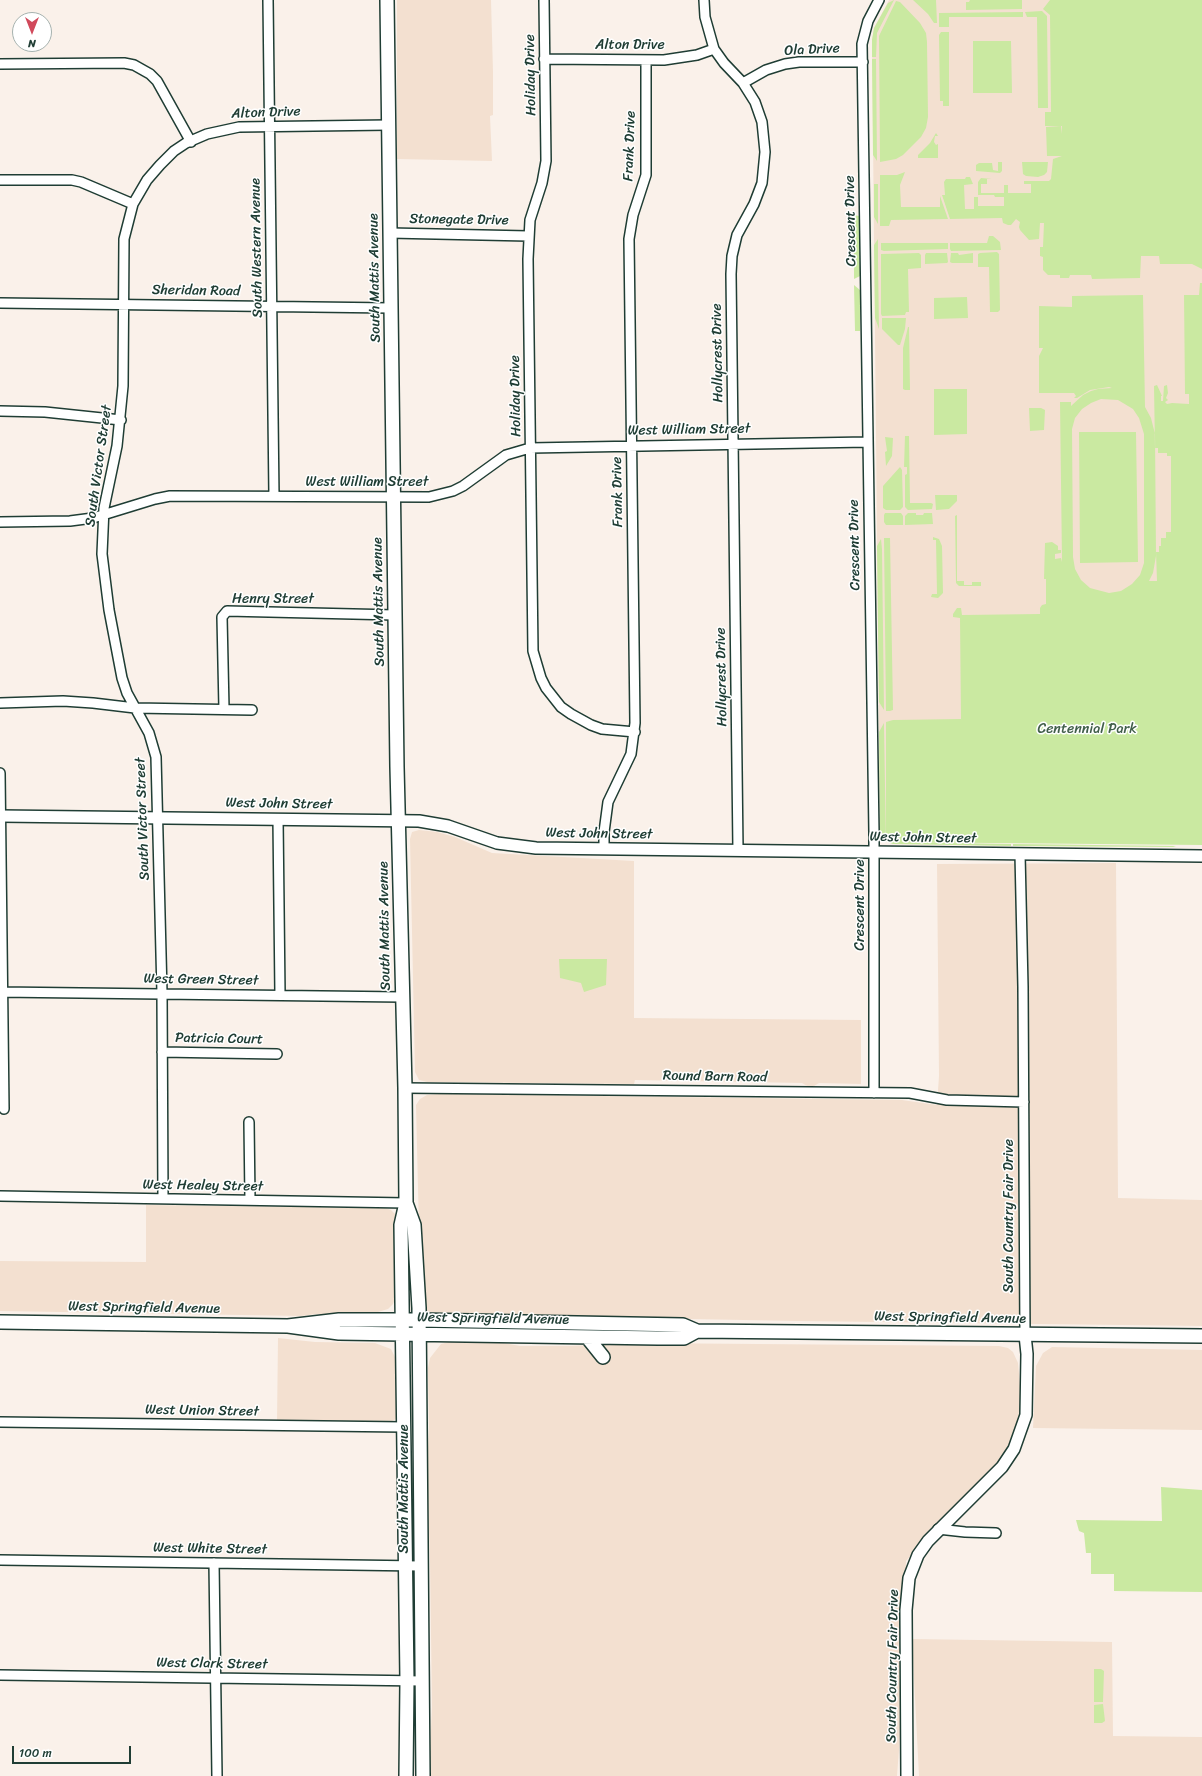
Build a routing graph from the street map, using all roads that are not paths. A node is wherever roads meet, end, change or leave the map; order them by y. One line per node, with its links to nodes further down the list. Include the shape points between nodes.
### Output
1 (268, 0): 13 (street, South Western Avenue)
2 (387, 0): 12 (main road, South Mattis Avenue)
3 (544, 0): 7 (street, Holiday Drive)
4 (704, 0): 6 (street, Hollycrest Drive, via 705,17)
5 (879, 0): 9 (street, Crescent Drive, via 864,30)
6 (714, 49): 8 (street, Alton Drive, via 681,59); 11 (street, Hollycrest Drive)
7 (544, 59): 8 (street, Alton Drive); 18 (street, Holiday Drive, via 545,170 530,220)
8 (646, 60): 27 (street, Frank Drive, via 646,175 633,215 630,239)
9 (863, 62): 11 (street, Ola Drive, via 785,64 766,70); 25 (street, Crescent Drive)
10 (0, 64): 14 (street, via 134,65 157,81)
11 (743, 83): 26 (street, Hollycrest Drive, via 756,102 764,132 765,152 758,195 737,235 732,256)
12 (389, 125): 13 (street, Alton Drive); 17 (main road, South Mattis Avenue)
13 (270, 126): 14 (street, Alton Drive, via 225,129); 21 (street, South Western Avenue)
14 (191, 142): 16 (street, Alton Drive, via 174,151 160,165)
15 (0, 180): 16 (street, via 72,180)
16 (133, 204): 20 (street, Alton Drive, via 124,239)
17 (390, 233): 18 (street, Stonegate Drive); 22 (main road, South Mattis Avenue)
18 (528, 236): 28 (street, Holiday Drive)
19 (0, 303): 20 (street, Sheridan Road)
20 (123, 305): 21 (street, Sheridan Road); 24 (street, South Victor Street, via 124,386)
21 (272, 306): 22 (street, Sheridan Road); 29 (street, South Western Avenue)
22 (391, 308): 30 (main road, South Mattis Avenue)
23 (0, 411): 24 (street, via 45,412)
24 (121, 420): 31 (street, South Victor Street)
25 (867, 442): 26 (street, West William Street); 46 (street, Crescent Drive)
26 (734, 444): 27 (street, West William Street); 45 (street, Hollycrest Drive)
27 (632, 445): 28 (street, West William Street); 38 (street, Frank Drive)
28 (530, 448): 30 (street, West William Street, via 506,455 453,491 429,497); 38 (street, Holiday Drive, via 532,635 536,664 541,678 561,707 581,720 602,729)
29 (274, 496): 30 (street, West William Street); 31 (street, West William Street, via 170,496)
30 (393, 497): 33 (main road, South Mattis Avenue)
31 (104, 514): 32 (street, West William Street, via 70,521); 35 (street, South Victor Street, via 102,554 109,610 122,678)
32 (0, 522)
33 (395, 615): 36 (street, Henry Street, via 227,611 222,617); 43 (main road, South Mattis Avenue)
34 (0, 703): 35 (street, via 93,702)
35 (135, 708): 36 (street); 41 (street, South Victor Street, via 149,733 156,757)
36 (224, 709): 37 (street)
37 (252, 710)
38 (635, 732): 44 (street, Frank Drive, via 627,766 608,802)
39 (0, 773): 40 (street)
40 (0, 816): 41 (street, West John Street); 49 (street)
41 (158, 819): 42 (street, West John Street); 50 (street, South Victor Street)
42 (278, 819): 43 (street, West John Street); 51 (street)
43 (398, 821): 44 (street, West John Street, via 441,824 483,839 515,846); 52 (main road, South Mattis Avenue)
44 (604, 849): 45 (street, West John Street)
45 (738, 850): 46 (street, West John Street)
46 (874, 852): 47 (street, West John Street); 56 (street, Crescent Drive)
47 (1020, 854): 48 (street, West John Street); 57 (street, South Country Fair Drive)
48 (1202, 856)
49 (1, 992): 50 (street, West Green Street); 58 (street)
50 (162, 994): 51 (street, West Green Street); 53 (street, South Victor Street)
51 (280, 995): 52 (street, West Green Street)
52 (402, 997): 55 (main road, South Mattis Avenue)
53 (162, 1052): 54 (street, Patricia Court); 61 (street, South Victor Street)
54 (277, 1054)
55 (404, 1088): 56 (street, Round Barn Road); 63 (main road, South Mattis Avenue)
56 (874, 1093): 57 (street, Round Barn Road, via 910,1093 947,1100)
57 (1024, 1102): 71 (street, South Country Fair Drive)
58 (4, 1109)
59 (249, 1122): 62 (street)
60 (0, 1196): 61 (street, West Healey Street)
61 (163, 1199): 62 (street, West Healey Street)
62 (250, 1200): 63 (street, West Healey Street)
63 (406, 1203): 64 (main road, South Mattis Avenue, via 401,1225); 65 (main road, South Mattis Avenue, via 414,1225)
64 (402, 1320): 65 (main road, West Springfield Avenue); 67 (main road, West Springfield Avenue, via 339,1320); 69 (main road, South Mattis Avenue)
65 (418, 1320): 68 (main road, West Springfield Avenue, via 684,1325); 70 (main road, South Mattis Avenue)
66 (0, 1322): 67 (main road, West Springfield Avenue)
67 (288, 1326): 69 (main road, West Springfield Avenue, via 339,1333)
68 (697, 1331): 71 (main road, West Springfield Avenue); 73 (main road, West Springfield Avenue, via 684,1338)
69 (402, 1334): 70 (main road, West Springfield Avenue); 76 (main road, South Mattis Avenue)
70 (418, 1334): 73 (main road, West Springfield Avenue); 82 (main road, South Mattis Avenue)
71 (1025, 1335): 72 (main road, West Springfield Avenue); 77 (street, South Country Fair Drive, via 1026,1416 1014,1449 988,1482)
72 (1202, 1336)
73 (587, 1337): 74 (main road)
74 (603, 1357)
75 (0, 1422): 76 (street, West Union Street)
76 (404, 1427): 81 (main road, South Mattis Avenue)
77 (938, 1529): 78 (street); 90 (street, South Country Fair Drive, via 918,1555 907,1588)
78 (996, 1533)
79 (0, 1560): 80 (street, West White Street)
80 (214, 1563): 81 (street, West White Street); 84 (street)
81 (405, 1566): 82 (street, West White Street); 85 (main road, South Mattis Avenue)
82 (420, 1566): 86 (main road, South Mattis Avenue)
83 (0, 1675): 84 (street, West Clark Street)
84 (216, 1678): 85 (street, West Clark Street); 87 (street)
85 (407, 1681): 86 (street, West Clark Street); 88 (main road, South Mattis Avenue)
86 (423, 1681): 89 (main road, South Mattis Avenue)
87 (217, 1776)
88 (406, 1776)
89 (423, 1776)
90 (907, 1776)

